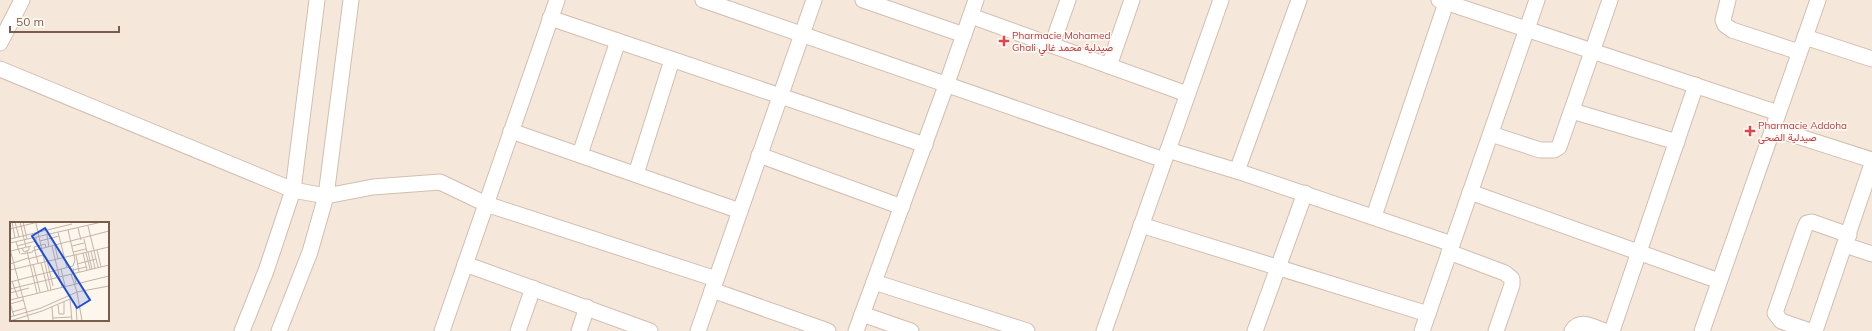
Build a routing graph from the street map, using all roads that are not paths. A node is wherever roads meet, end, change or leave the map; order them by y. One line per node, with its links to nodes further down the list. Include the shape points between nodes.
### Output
1 (22, 0): 25 (street)
2 (351, 0): 54 (street)
3 (557, 0): 19 (street)
4 (703, 0): 21 (street)
5 (814, 0): 21 (street)
6 (863, 0): 22 (street)
7 (976, 0): 18 (street)
8 (1068, 0): 26 (street)
9 (1132, 0): 31 (street)
10 (1221, 0): 35 (street)
11 (1298, 0): 49 (street)
12 (1538, 0): 20 (street)
13 (1610, 0): 27 (street)
14 (1728, 0): 28 (street, via 1723,20 1732,30)
15 (1818, 0): 23 (street)
16 (1443, 1): 20 (street); 58 (street)
17 (313, 2): 51 (street)
18 (970, 16): 22 (street); 26 (street)
19 (550, 18): 24 (street); 40 (street)
20 (1527, 30): 27 (street); 41 (street)
21 (802, 34): 33 (street); 36 (street)
22 (964, 35): 33 (street)
23 (1805, 37): 28 (street); 29 (street)
24 (618, 41): 30 (street); 44 (street)
25 (0, 43)
26 (1052, 45): 31 (street)
27 (1592, 52): 34 (street); 37 (street)
28 (1800, 52): 38 (street)
29 (1872, 59)
30 (672, 60): 36 (street); 50 (street)
31 (1109, 66): 35 (street)
32 (0, 69): 51 (street)
33 (947, 83): 43 (street); 45 (street)
34 (1696, 85): 38 (street); 42 (street)
35 (1187, 94): 45 (street)
36 (780, 96): 43 (street); 46 (street)
37 (1572, 111): 41 (street, via 1562,141 1554,150 1540,150); 42 (street)
38 (1778, 113): 39 (street)
39 (1772, 128): 47 (street); 66 (street)
40 (511, 131): 44 (street); 55 (street)
41 (1491, 134): 52 (street)
42 (1677, 142): 62 (street)
43 (925, 145): 56 (street)
44 (580, 154): 50 (street)
45 (1166, 155): 49 (street); 59 (street)
46 (759, 156): 56 (street); 57 (street)
47 (1872, 160)
48 (1872, 164): 60 (street)
49 (1237, 171): 53 (street)
50 (636, 174): 57 (street)
51 (293, 190): 54 (street); 75 (street, via 266,271)
52 (1470, 192): 61 (street); 62 (street)
53 (1305, 193): 58 (street); 65 (street)
54 (326, 196): 55 (street, via 373,187 440,182); 76 (street, via 310,252)
55 (486, 204): 64 (street); 68 (street)
56 (902, 207): 67 (street)
57 (740, 211): 68 (street)
58 (1374, 216): 61 (street)
59 (1141, 225): 65 (street); 85 (street)
60 (1847, 240): 63 (street); 93 (street, via 1812,222 1807,223 1805,227 1775,313 1781,321); 94 (street)
61 (1451, 248): 72 (street); 88 (street, via 1505,273 1512,279)
62 (1640, 252): 66 (street); 91 (street)
63 (1872, 254)
64 (465, 264): 69 (street); 77 (street)
65 (1277, 268): 72 (street); 86 (street)
66 (1719, 280): 92 (street)
67 (874, 282): 71 (street); 84 (street)
68 (714, 285): 73 (street); 80 (street)
69 (532, 288): 70 (street); 78 (street)
70 (587, 307): 74 (street); 79 (street)
71 (862, 314): 82 (street); 83 (street)
72 (1428, 314): 87 (street)
73 (805, 327): 81 (street)
74 (645, 330)
75 (242, 331)
76 (279, 331)
77 (442, 331)
78 (518, 331)
79 (579, 331)
80 (698, 331)
81 (828, 331)
82 (856, 331)
83 (911, 331)
84 (1027, 331)
85 (1104, 331)
86 (1255, 331)
87 (1422, 331)
88 (1496, 331)
89 (1572, 331): 90 (street, via 1582,323)
90 (1604, 331)
91 (1612, 331)
92 (1702, 331)
93 (1810, 331)
94 (1815, 331)

